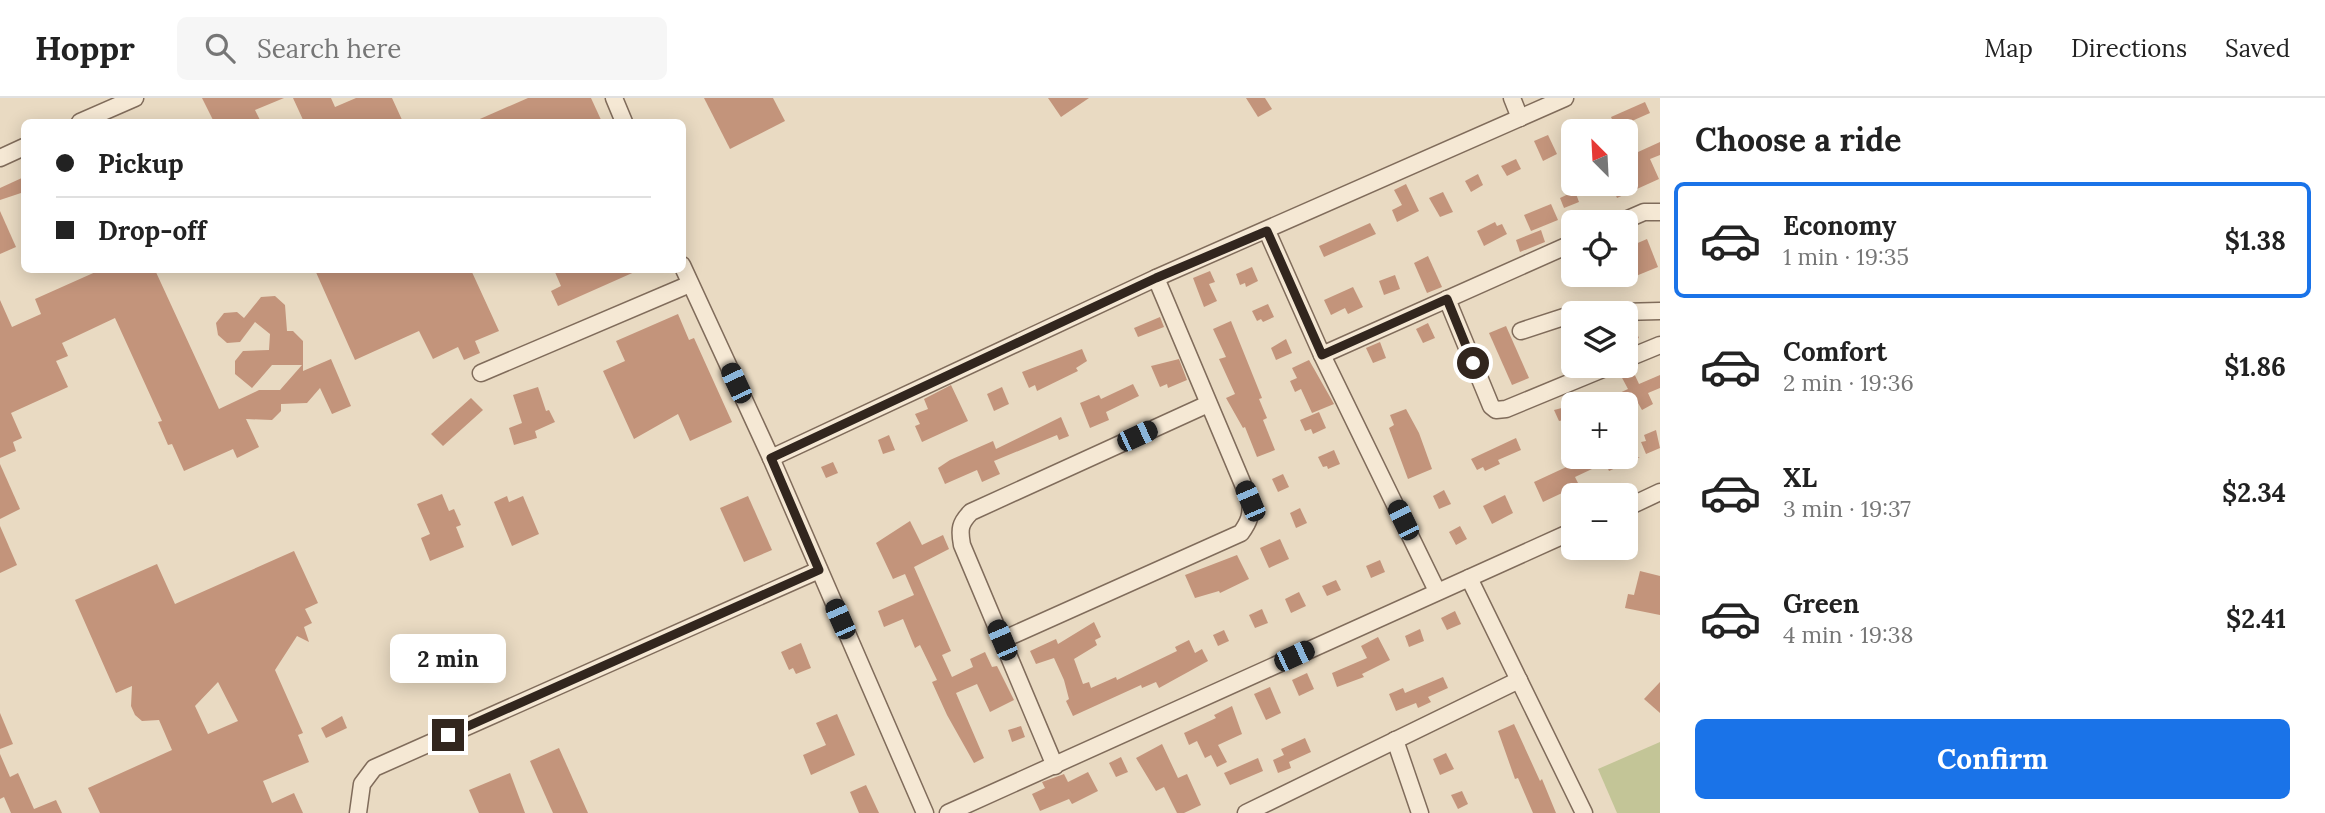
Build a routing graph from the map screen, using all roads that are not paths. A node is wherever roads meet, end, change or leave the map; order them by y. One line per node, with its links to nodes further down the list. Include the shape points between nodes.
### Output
1 (135, 98): 6 (street)
2 (614, 98): 7 (street)
3 (1511, 98): 5 (street)
4 (1565, 98): 5 (street)
5 (1520, 118): 12 (street)
6 (87, 119)
7 (623, 119)
8 (21, 148): 9 (street)
9 (0, 158)
10 (1660, 212): 11 (street)
11 (1638, 215)
12 (1267, 231): 15 (street); 24 (street)
13 (1561, 248): 17 (street)
14 (685, 273): 16 (street)
15 (1156, 278): 27 (street); 28 (street)
16 (690, 284): 25 (street); 28 (street)
17 (1447, 299): 24 (street); 26 (street, via 1496,410)
18 (1660, 311): 19 (street)
19 (1638, 312)
20 (1561, 318): 21 (street)
21 (1521, 331)
22 (1660, 345): 23 (street)
23 (1638, 354)
24 (1322, 355): 34 (street)
25 (481, 373)
26 (1581, 378)
27 (1208, 404): 35 (street, via 971,512 962,521 962,545); 35 (street, via 1250,501 1252,512 1241,533)
28 (771, 458): 32 (street)
29 (1660, 492): 30 (street)
30 (1638, 502)
31 (1561, 536): 33 (street)
32 (819, 570): 39 (street, via 374,768 362,784); 40 (street)
33 (1469, 578): 34 (street); 36 (street)
34 (1437, 591): 38 (street)
35 (1002, 640): 38 (street)
36 (1519, 680): 37 (street); 44 (street)
37 (1395, 740): 42 (street); 43 (street)
38 (1055, 766): 41 (street)
39 (358, 813)
40 (925, 813)
41 (948, 813)
42 (1246, 813)
43 (1420, 813)
44 (1584, 813)

